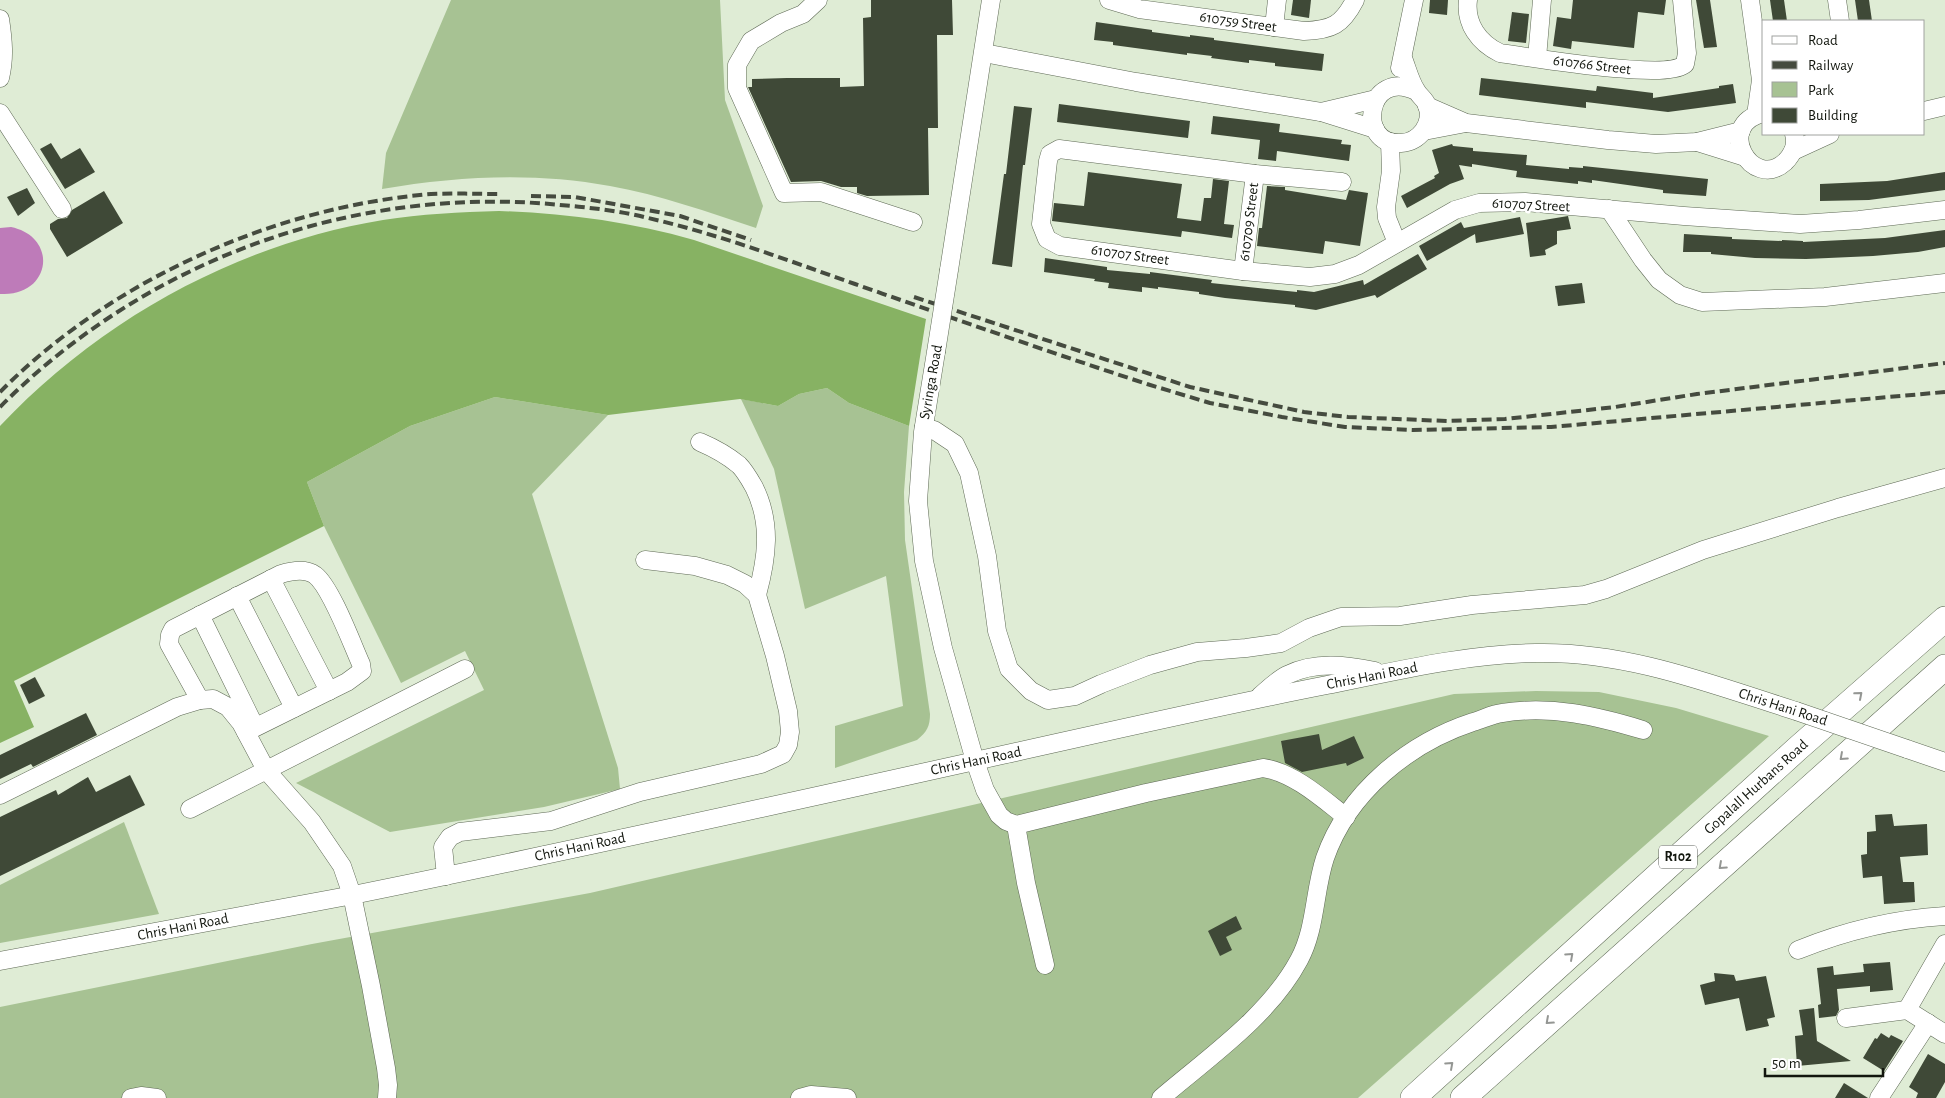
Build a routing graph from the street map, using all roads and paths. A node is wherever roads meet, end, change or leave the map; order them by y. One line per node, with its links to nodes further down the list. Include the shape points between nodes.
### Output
1 (818, 0): 46 (street, via 803,14 751,41 737,65 737,88 784,193 821,192)
2 (991, 0): 16 (street, Syringa Road)
3 (1109, 0): 12 (street, 610759 Street)
4 (1276, 0): 15 (street)
5 (1355, 0): 15 (street, 610759 Street, via 1346,16 1322,30)
6 (1414, 0): 18 (street)
7 (1468, 0): 19 (street, 610766 Street, via 1469,18 1474,30 1489,48 1500,53)
8 (1542, 0): 19 (street)
9 (1682, 0): 19 (street, 610766 Street, via 1687,59 1677,69 1636,70)
10 (1750, 0): 17 (street)
11 (1837, 0): 14 (street)
12 (1139, 5): 15 (street, 610759 Street)
13 (0, 19): 20 (street, via 4,48)
14 (1840, 20)
15 (1274, 27)
16 (984, 53): 28 (street); 50 (street, Syringa Road, bridge)
17 (1761, 56): 21 (street)
18 (1403, 58): 22 (street); 23 (street)
19 (1537, 58)
20 (0, 78)
21 (1762, 84): 30 (street)
22 (1393, 87): 23 (street, via 1408,87); 24 (street)
23 (1416, 91): 25 (street)
24 (1376, 99): 28 (street); 32 (street, via 1372,109)
25 (1427, 106): 31 (street); 35 (street, via 1429,114)
26 (1945, 106): 27 (street)
27 (1925, 111)
28 (1321, 112): 32 (street)
29 (0, 113): 43 (street)
30 (1760, 114): 33 (street, via 1744,124)
31 (1466, 123): 35 (street); 37 (street, via 1656,144)
32 (1375, 130): 36 (street)
33 (1741, 131): 37 (street); 39 (street, via 1739,145)
34 (1826, 135): 38 (street)
35 (1419, 136): 36 (street, via 1400,143); 40 (street)
36 (1390, 142): 40 (street)
37 (1697, 142): 39 (street)
38 (1794, 142): 39 (street, via 1789,158 1775,168 1758,167)
39 (1745, 157)
40 (1391, 171): 47 (street, via 1386,207)
41 (1255, 174): 42 (street); 48 (street, 610709 Street); 48 (street, 610707 Street, via 1059,149 1050,154 1048,161 1041,224 1047,239 1060,246)
42 (1342, 182)
43 (62, 209)
44 (1608, 210): 45 (street, 610707 Street, via 1800,224); 47 (street, 610707 Street, via 1525,202 1479,203 1455,210); 49 (street, via 1659,280 1680,295 1702,302 1825,297)
45 (1945, 210)
46 (913, 222)
47 (1397, 243): 48 (street, 610707 Street, via 1359,265 1335,274 1310,278)
48 (1243, 271)
49 (1945, 283)
50 (924, 427): 52 (street, via 955,444 969,473 987,556 997,631 1009,669 1031,691 1048,700 1075,696 1150,665 1197,652 1281,643 1309,628 1341,617 1407,615 1472,605 1585,595 1703,550); 66 (street, Syringa Road, via 918,501 924,561 943,648)
51 (700, 442): 55 (street, via 741,466 758,496 767,537)
52 (1945, 478)
53 (645, 560): 55 (street, via 695,566 727,575)
54 (271, 579): 56 (street); 61 (street); 61 (street, via 293,570 304,571 314,574 325,586 362,671)
55 (757, 595): 73 (street, via 788,711 790,732 783,754 761,764 640,792 551,821 460,832 450,837 443,847)
56 (237, 596): 57 (street); 63 (street)
57 (200, 615): 62 (street, via 173,629 169,644); 64 (street)
58 (1945, 619): 90 (highway, Gopalall Hurbans Road / R102, one-way to 58)
59 (1945, 667): 91 (highway, R102, one-way to 91)
60 (464, 669): 68 (street)
61 (328, 691): 63 (street)
62 (200, 700): 64 (street, via 213,699 228,707); 69 (street, via 176,707)
63 (294, 708): 64 (street)
64 (251, 730): 68 (street)
65 (1643, 730): 71 (street, via 1601,717 1553,710 1501,713 1426,742 1394,763)
66 (974, 761): 67 (street, Chris Hani Road, bridge, via 1435,663 1537,652 1622,660 1668,670); 72 (street, Syringa Road, via 999,815); 73 (street, Chris Hani Road)
67 (1945, 762)
68 (266, 770): 70 (street); 74 (street, via 325,840 342,866)
69 (0, 796)
70 (190, 809)
71 (1346, 817): 72 (street, via 1310,789 1276,770 1263,768); 89 (street, via 1325,858 1309,934 1300,959 1287,979 1254,1019)
72 (1016, 825): 79 (street)
73 (446, 876): 74 (street, Chris Hani Road)
74 (352, 895): 78 (street, Chris Hani Road); 86 (street, via 386,1068)
75 (1945, 916): 77 (street, via 1894,921)
76 (1945, 944): 80 (street)
77 (1798, 950)
78 (0, 961)
79 (1045, 965)
80 (1908, 1010): 81 (street); 82 (street)
81 (1846, 1018)
82 (1928, 1024): 83 (street); 92 (street)
83 (1945, 1034)
84 (131, 1098): 85 (street)
85 (157, 1098)
86 (387, 1098)
87 (800, 1098): 88 (street, via 811,1095)
88 (847, 1098)
89 (1161, 1098)
90 (1413, 1098)
91 (1463, 1098)
92 (1879, 1098)

